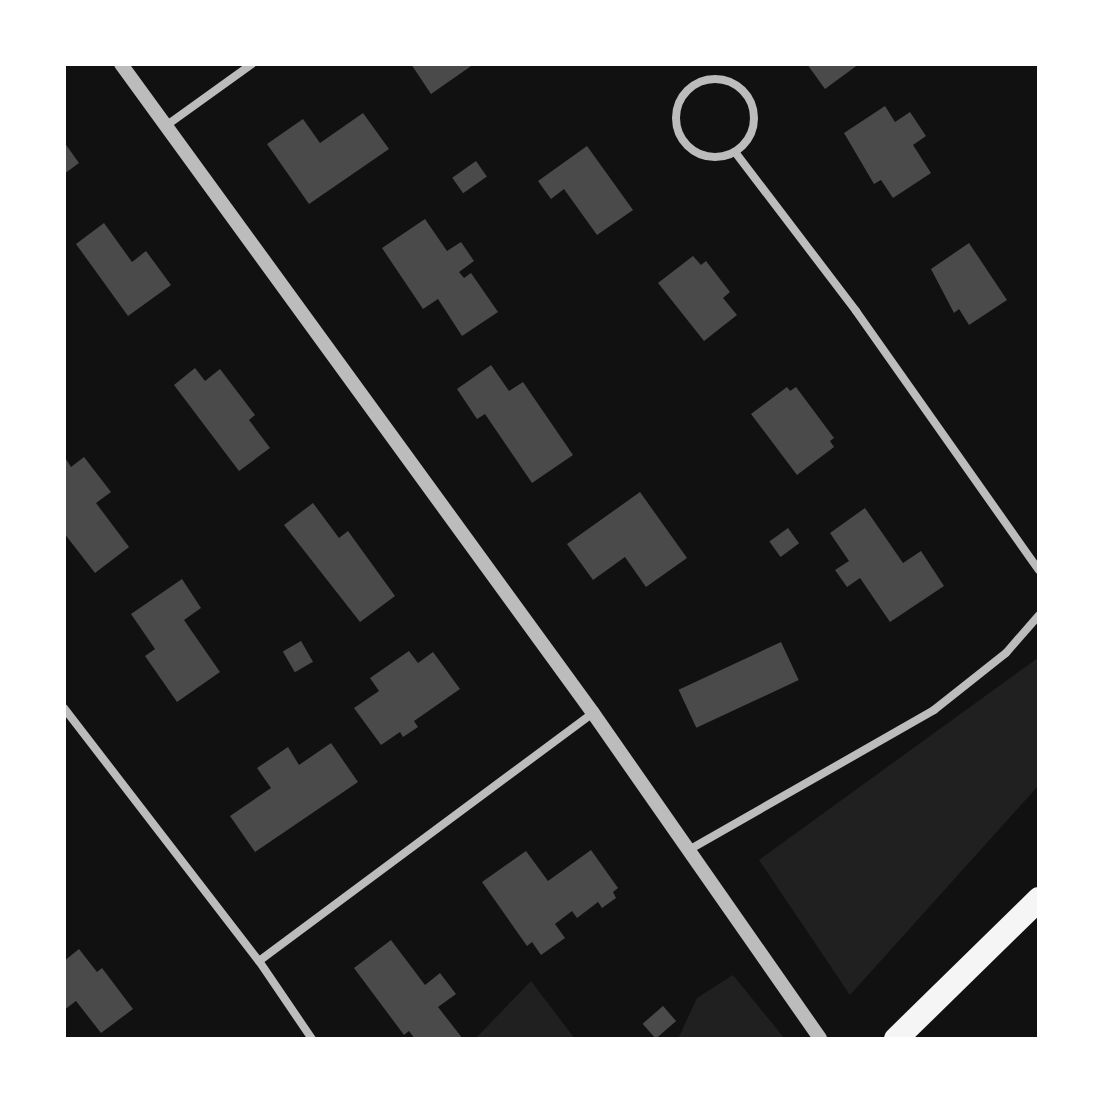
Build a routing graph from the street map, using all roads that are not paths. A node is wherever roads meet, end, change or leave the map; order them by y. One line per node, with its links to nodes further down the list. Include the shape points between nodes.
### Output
1 (121, 64): 3 (street)
2 (252, 64): 3 (street)
3 (167, 125): 8 (street)
4 (735, 152): 4 (street, via 751,133 748,98 740,88 717,79 693,86 678,107 676,120 686,145 709,157); 5 (street, via 856,311)
5 (1039, 570)
6 (1039, 615): 9 (street, via 1006,653 934,710)
7 (64, 708): 11 (street)
8 (593, 713): 9 (street); 11 (street)
9 (687, 851): 13 (street)
10 (1039, 899): 14 (highway)
11 (259, 961): 12 (street)
12 (312, 1039)
13 (820, 1039)
14 (896, 1039)

